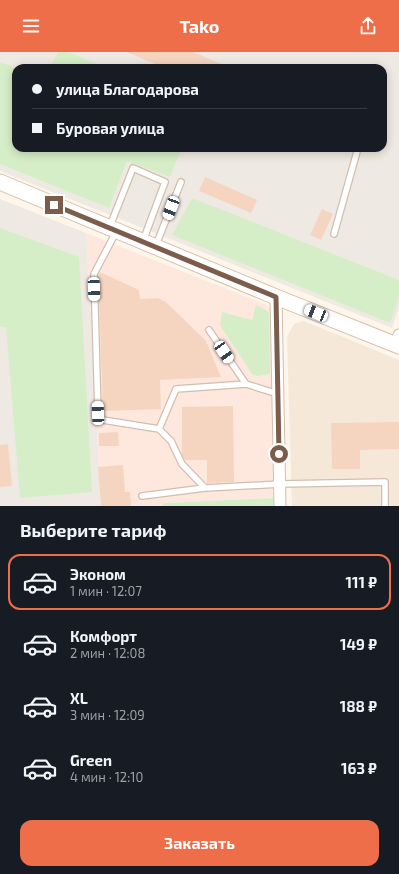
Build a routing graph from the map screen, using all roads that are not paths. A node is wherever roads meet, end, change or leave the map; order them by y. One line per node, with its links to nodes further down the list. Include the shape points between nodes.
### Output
1 (357, 152): 5 (lane)
2 (0, 182): 4 (main road)
3 (180, 182): 6 (lane)
4 (113, 229): 6 (main road); 6 (lane, via 133,168 165,182); 12 (lane, via 94,274 98,413 103,420)
5 (334, 234)
6 (149, 244): 7 (main road)
7 (276, 297): 9 (main road); 11 (street)
8 (209, 330): 10 (lane)
9 (398, 342)
10 (246, 384): 11 (lane); 12 (lane, via 176,389)
11 (278, 394): 13 (street)
12 (159, 429): 14 (lane, via 170,440 182,464)
13 (280, 484): 14 (lane); 16 (street); 17 (lane, via 385,482)
14 (205, 488): 15 (lane)
15 (142, 496)
16 (280, 506)
17 (384, 506)

